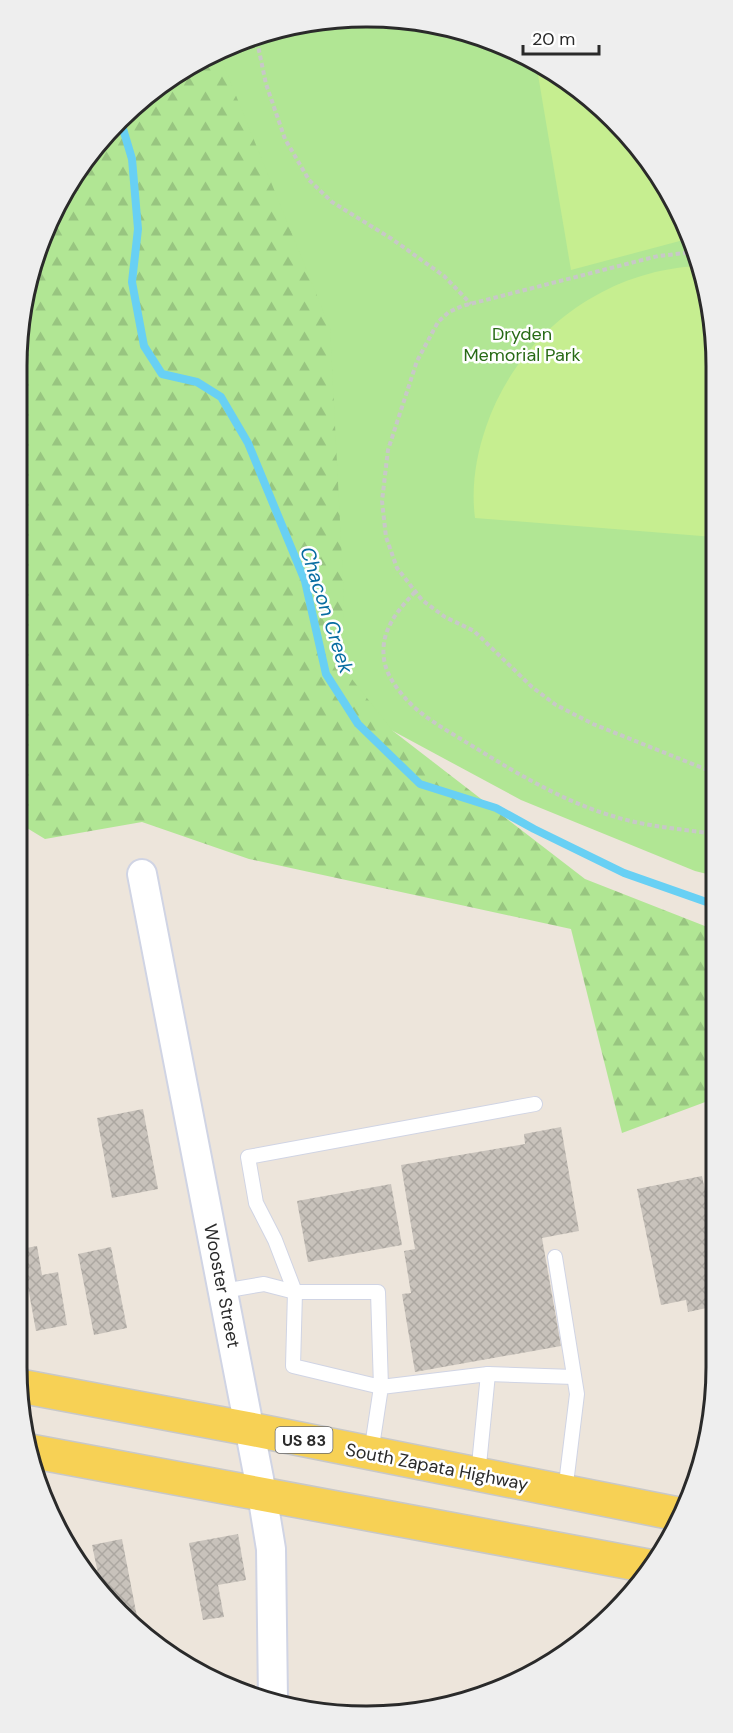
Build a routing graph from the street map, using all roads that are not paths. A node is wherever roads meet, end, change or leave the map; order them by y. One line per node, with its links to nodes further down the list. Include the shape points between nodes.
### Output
1 (142, 874): 4 (street, Wooster Street)
2 (535, 1104): 5 (lane, via 248,1157 256,1203)
3 (555, 1257): 7 (lane)
4 (223, 1291): 5 (lane, via 264,1284); 10 (street, Wooster Street)
5 (295, 1292): 9 (lane, via 293,1366); 9 (lane, via 378,1292)
6 (488, 1374): 7 (lane); 9 (lane); 13 (lane)
7 (574, 1377): 14 (lane, via 577,1394)
8 (28, 1387): 10 (main road, South Zapata Highway / US 83)
9 (381, 1388): 12 (lane)
10 (250, 1429): 12 (main road, South Zapata Highway / US 83); 15 (street, Wooster Street)
11 (39, 1453): 15 (main road)
12 (370, 1453): 13 (main road, South Zapata Highway / US 83)
13 (478, 1475): 14 (main road, South Zapata Highway / US 83)
14 (565, 1492): 16 (main road, South Zapata Highway / US 83)
15 (262, 1494): 17 (main road); 18 (street, Wooster Street, via 271,1550)
16 (673, 1513)
17 (642, 1565)
18 (273, 1692)

